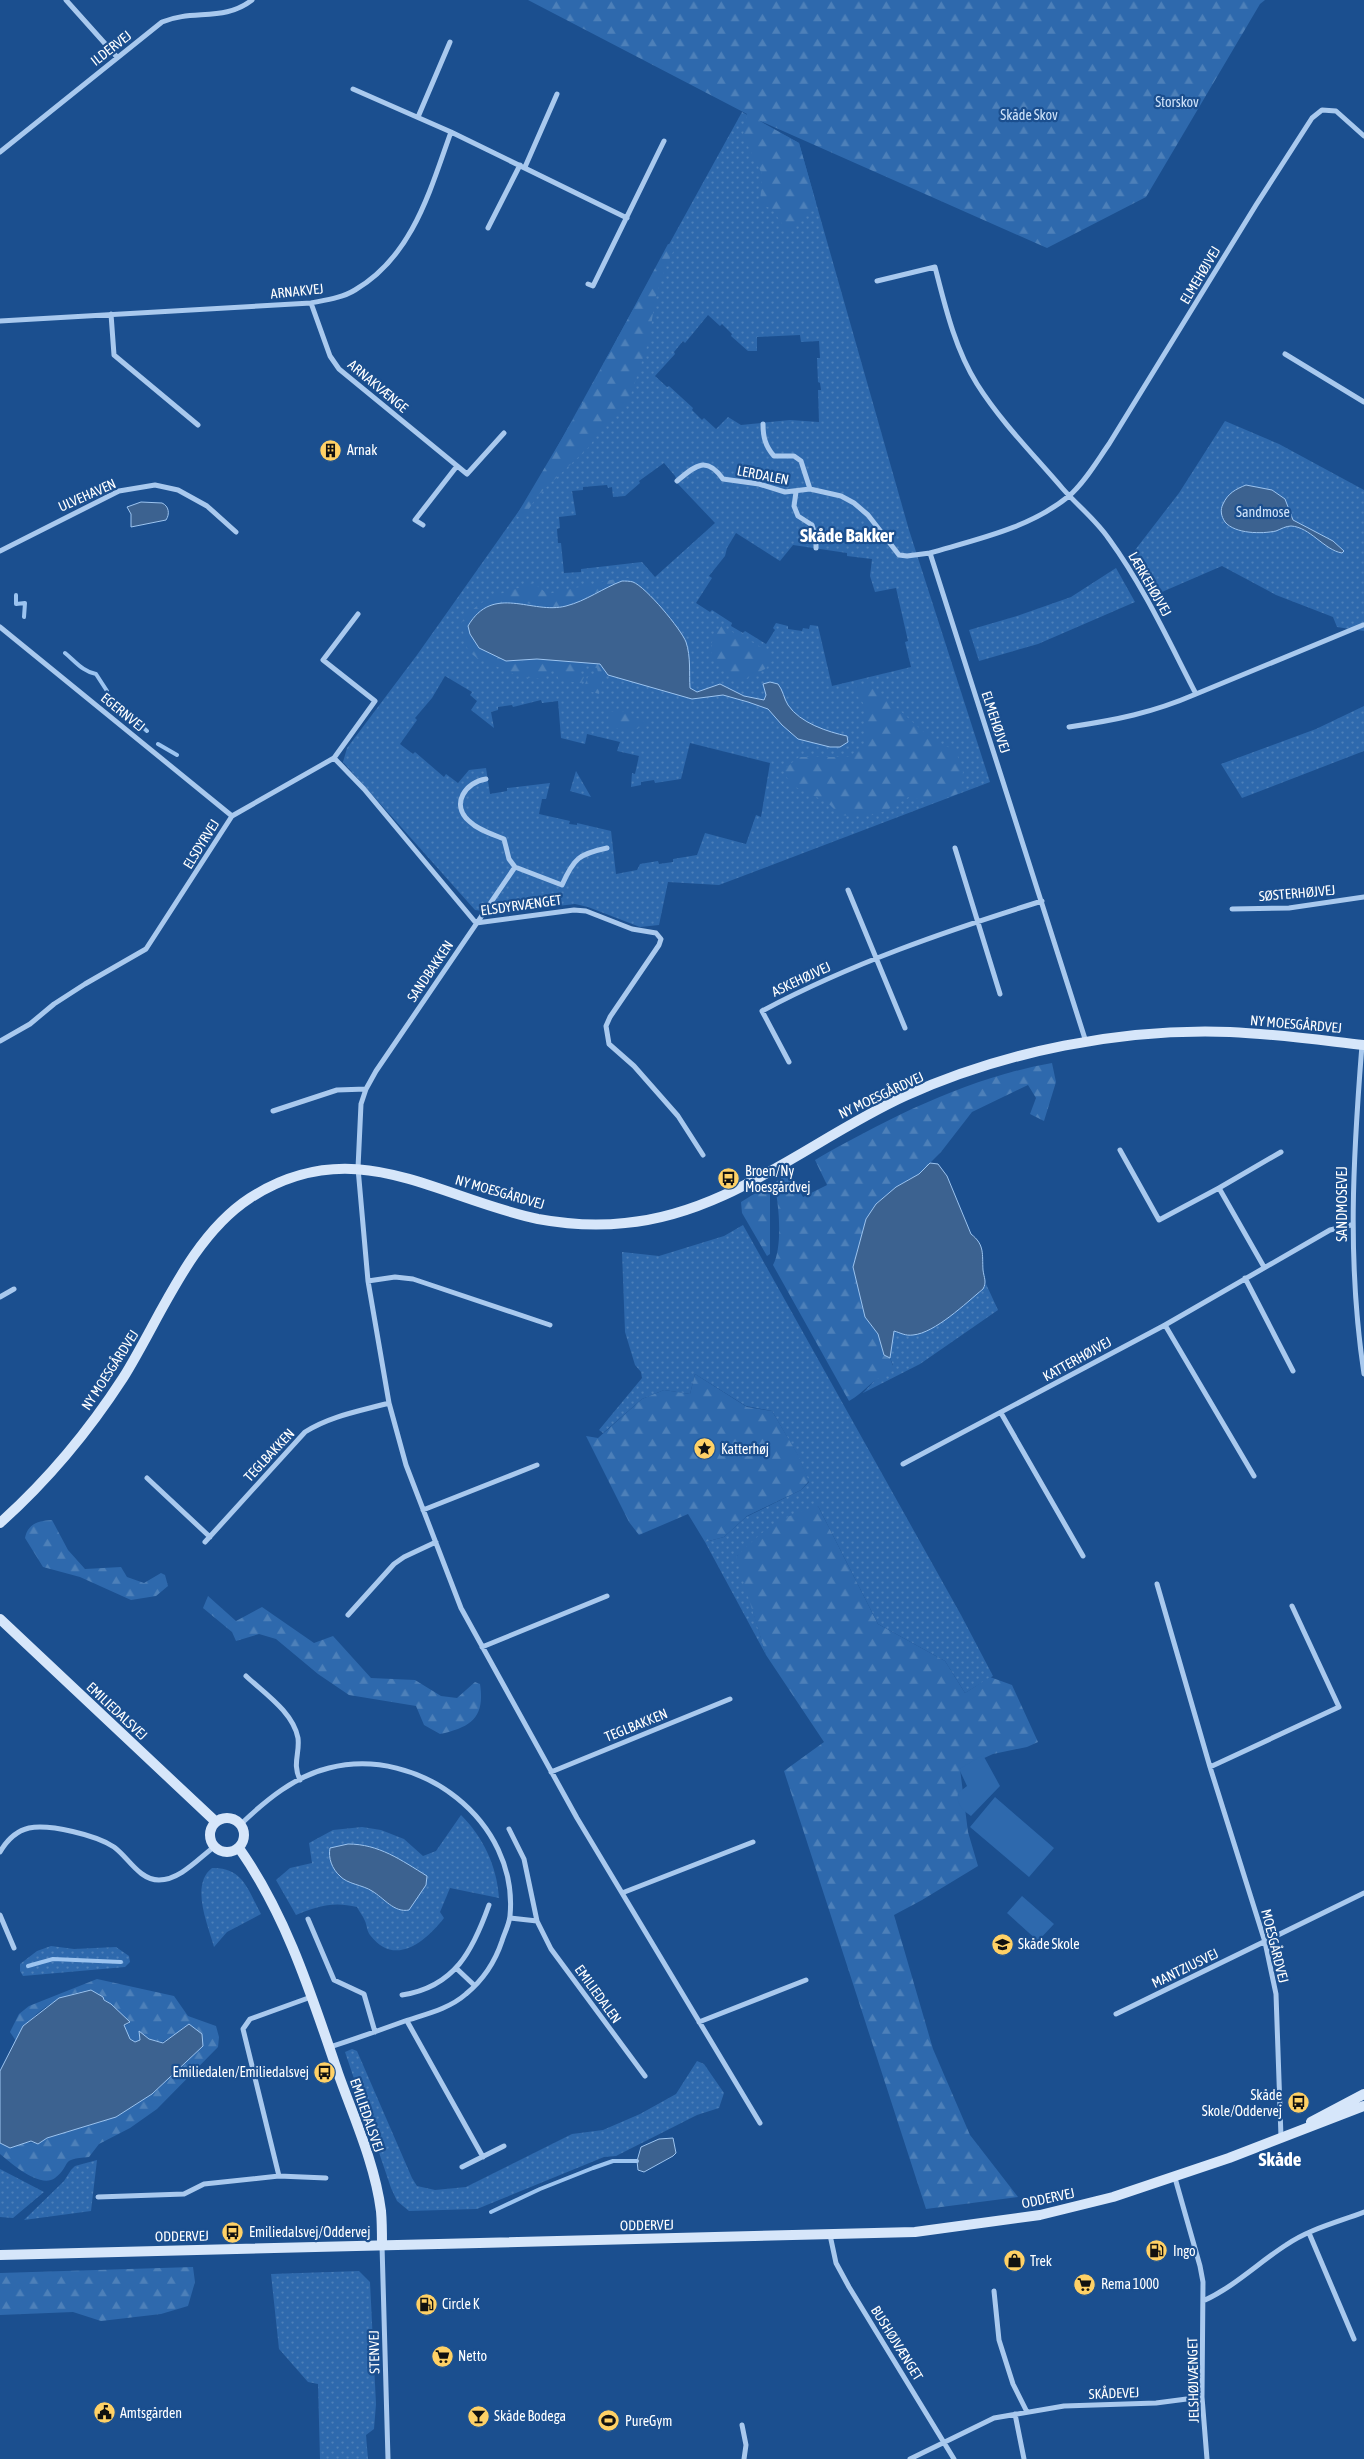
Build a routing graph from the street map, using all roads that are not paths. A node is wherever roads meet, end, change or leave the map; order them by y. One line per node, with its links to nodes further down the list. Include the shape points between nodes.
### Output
1 (66, 0): 4 (street)
2 (252, 0): 4 (street, ILDERVEJ, via 240,9 220,14 177,16 162,22)
3 (450, 42): 7 (street)
4 (117, 57): 11 (street, ILDERVEJ)
5 (353, 89): 7 (street)
6 (557, 94): 12 (street)
7 (418, 117): 8 (street)
8 (452, 132): 12 (street); 17 (street, ARNAKVEJ, via 412,232 396,253 355,290)
9 (1364, 136): 29 (street, ELMEHØJVEJ, via 1336,111 1322,110 1312,118 1109,444 1085,479)
10 (664, 141): 13 (street)
11 (0, 152)
12 (522, 166): 13 (street); 14 (street)
13 (627, 218): 16 (street, via 593,286)
14 (488, 228)
15 (877, 281): 29 (street, via 935,267 946,311 975,382 993,409)
16 (588, 284)
17 (311, 303): 18 (street, ARNAKVEJ); 25 (street, ARNAKVÆNGE, via 330,356 339,369)
18 (111, 314): 19 (street, ARNAKVEJ); 23 (street, via 114,355)
19 (0, 321)
20 (1285, 354): 21 (street)
21 (1364, 402)
22 (763, 424): 27 (street, LERDALEN, via 769,450 774,456 794,456 801,461)
23 (198, 425)
24 (504, 433): 25 (street, via 466,474)
25 (457, 466): 30 (street, via 415,520)
26 (677, 481): 28 (street, LERDALEN, via 695,466 704,464 716,468 723,479)
27 (810, 489): 28 (street, LERDALEN); 34 (street, LERDALEN, via 841,496 854,503 868,515 900,555)
28 (796, 492): 32 (street, LERDALEN, via 794,506 798,516 812,525)
29 (1069, 495): 34 (street, ELMEHØJVEJ, via 1018,525); 38 (street, LÆRKEHØJVEJ, via 1092,517 1114,547 1164,630)
30 (423, 525)
31 (236, 532): 33 (street, ULVEHAVEN, via 207,506 178,490 155,485 119,491)
32 (816, 548)
33 (0, 550)
34 (930, 553): 48 (street, ELMEHØJVEJ)
35 (358, 614): 40 (street, ELSDYRVEJ, via 323,660 375,701)
36 (1363, 625): 38 (street)
37 (0, 627): 42 (street, EGERNVEJ)
38 (1196, 694): 39 (street, via 1126,718)
39 (1069, 727)
40 (334, 758): 42 (street, ELSDYRVEJ); 51 (street, ELSDYRVÆNGET, via 364,789)
41 (486, 779): 45 (street, via 471,783 462,793 461,808 466,820 504,839)
42 (232, 816): 55 (street, ELSDYRVEJ, via 146,949 85,984 30,1024)
43 (607, 848): 45 (street, via 580,856 572,863 562,884)
44 (955, 848): 50 (street)
45 (515, 867): 51 (street, SANDBAKKEN)
46 (848, 890): 52 (street)
47 (1364, 897): 49 (street, SØSTERHØJVEJ, via 1288,908)
48 (1042, 901): 50 (street, ASKEHØJVEJ); 56 (street, ELMEHØJVEJ)
49 (1232, 909)
50 (978, 921): 52 (street, ASKEHØJVEJ); 53 (street)
51 (476, 923): 59 (street, SANDBAKKEN); 63 (street, ELSDYRVÆNGET, via 586,911 632,929 656,934 661,939 606,1026 609,1044 634,1066 678,1116)
52 (876, 957): 54 (street); 58 (street, ASKEHØJVEJ, via 762,1011)
53 (1000, 994)
54 (905, 1028)
55 (0, 1041)
56 (1086, 1042): 57 (street, NY MOESGÅRDVEJ, via 1133,1035 1228,1032); 64 (street, NY MOESGÅRDVEJ, via 1025,1055 907,1095 856,1120 735,1190 655,1219 588,1224 541,1220 412,1179)
57 (1363, 1045): 66 (street, SANDMOSEVEJ, via 1354,1130)
58 (789, 1062)
59 (366, 1089): 60 (street, via 338,1090); 64 (street, SANDBAKKEN, via 361,1104)
60 (273, 1111)
61 (1120, 1150): 65 (street, via 1159,1220)
62 (1281, 1152): 65 (street)
63 (703, 1155)
64 (358, 1168): 69 (street); 84 (street, NY MOESGÅRDVEJ, via 329,1169 282,1182 248,1200 226,1217 192,1258 149,1336 90,1425 29,1497)
65 (1220, 1188): 67 (street)
66 (1351, 1225): 67 (street, KATTERHØJVEJ, via 1330,1230); 74 (street, SANDMOSEVEJ)
67 (1264, 1268): 68 (street, KATTERHØJVEJ)
68 (1245, 1278): 72 (street, KATTERHØJVEJ); 75 (street)
69 (368, 1281): 73 (street, via 395,1277 413,1279); 77 (street)
70 (14, 1289): 71 (street)
71 (0, 1297)
72 (1164, 1324): 78 (street, KATTERHØJVEJ); 81 (street)
73 (550, 1325)
74 (1363, 1362): 76 (street, SANDMOSEVEJ)
75 (1293, 1371)
76 (1364, 1374)
77 (389, 1403): 83 (street, via 406,1465); 85 (street, TEGLBAKKEN, via 318,1423 305,1432)
78 (1001, 1414): 80 (street, KATTERHØJVEJ); 88 (street)
79 (537, 1464): 83 (street)
80 (903, 1464)
81 (1254, 1476)
82 (147, 1478): 85 (street)
83 (423, 1510): 87 (street)
84 (0, 1523)
85 (210, 1537): 86 (street, TEGLBAKKEN)
86 (205, 1542)
87 (436, 1542): 92 (street, via 394,1564); 94 (street, via 461,1608)
88 (1084, 1556)
89 (1156, 1584): 97 (street, MOESGÅRDVEJ)
90 (607, 1596): 94 (street)
91 (1292, 1606): 97 (street, via 1339,1707)
92 (348, 1615)
93 (0, 1619): 100 (street, EMILIEDALSVEJ)
94 (482, 1647): 98 (street)
95 (246, 1676): 99 (street, via 292,1720 298,1739 295,1769)
96 (730, 1699): 98 (street, TEGLBAKKEN)
97 (1210, 1767): 114 (street, MOESGÅRDVEJ)
98 (551, 1772): 107 (street)
99 (300, 1780): 101 (street, via 274,1794); 111 (street, via 329,1768 368,1764 407,1770 446,1788 475,1815 499,1853 509,1883)
100 (216, 1822): 101 (street, via 232,1818); 104 (street, via 210,1831)
101 (241, 1824): 105 (street, via 245,1834)
102 (509, 1829): 113 (street, EMILIEDALEN, via 524,1859)
103 (753, 1842): 107 (street)
104 (214, 1846): 105 (street, via 223,1852); 106 (street, via 181,1873 158,1880 142,1874 114,1847 85,1834 28,1828 16,1833)
105 (239, 1848): 120 (street, EMILIEDALSVEJ, via 273,1902)
106 (0, 1852)
107 (622, 1893): 123 (street)
108 (1364, 1894): 114 (street, MANTZIUSVEJ)
109 (489, 1905): 116 (street, via 476,1940)
110 (0, 1915): 115 (street)
111 (510, 1918): 113 (street); 118 (street, via 498,1951)
112 (308, 1919): 124 (street, via 334,1980 364,1994)
113 (537, 1921): 126 (street, EMILIEDALEN, via 551,1949)
114 (1264, 1942): 121 (street, MANTZIUSVEJ); 130 (street, MOESGÅRDVEJ, via 1276,1994)
115 (14, 1948)
116 (456, 1968): 118 (street); 119 (street, via 434,1985)
117 (806, 1980): 123 (street)
118 (474, 1985): 122 (street, via 446,2007)
119 (402, 1995)
120 (312, 1997): 125 (street, EMILIEDALSVEJ); 134 (street, via 250,2019 243,2029)
121 (1116, 2014)
122 (407, 2021): 124 (street); 132 (street)
123 (699, 2022): 129 (street)
124 (375, 2032): 125 (street)
125 (330, 2047): 141 (street, EMILIEDALSVEJ, via 376,2190 381,2211)
126 (645, 2076)
127 (1364, 2094): 130 (street, ODDERVEJ)
128 (1364, 2106): 130 (street, ODDERVEJ)
129 (760, 2123)
130 (1281, 2137): 136 (street, ODDERVEJ)
131 (504, 2146): 132 (street)
132 (483, 2157): 133 (street)
133 (462, 2167)
134 (279, 2176): 135 (street); 137 (street, via 204,2184 184,2194)
135 (326, 2178)
136 (1175, 2178): 140 (street, ODDERVEJ, via 1113,2197 1030,2216 915,2232); 144 (street, JELSHØJVÆNGET, via 1200,2266)
137 (98, 2197)
138 (1364, 2212): 139 (street)
139 (1309, 2232): 144 (street, via 1286,2244 1224,2292); 145 (street)
140 (830, 2235): 141 (street, ODDERVEJ); 150 (street, BUSHØJVÆNGET, via 836,2264)
141 (382, 2245): 142 (street, ODDERVEJ); 151 (street, STENVEJ)
142 (0, 2255)
143 (994, 2291): 147 (street, via 999,2340 1013,2384)
144 (1203, 2301): 146 (street, JELSHØJVÆNGET)
145 (1354, 2339)
146 (1202, 2397): 147 (street, SKÅDEVEJ, via 1156,2403 1064,2406); 156 (street, JELSHØJVÆNGET)
147 (1027, 2412): 148 (street, SKÅDEVEJ)
148 (1016, 2414): 150 (street, SKÅDEVEJ, via 994,2418); 155 (street)
149 (742, 2425): 152 (street, via 746,2445)
150 (945, 2443): 153 (street, SKÅDEVEJ); 154 (street, BUSHØJVÆNGET)
151 (388, 2459)
152 (744, 2459)
153 (910, 2459)
154 (954, 2459)
155 (1024, 2459)
156 (1208, 2459)

